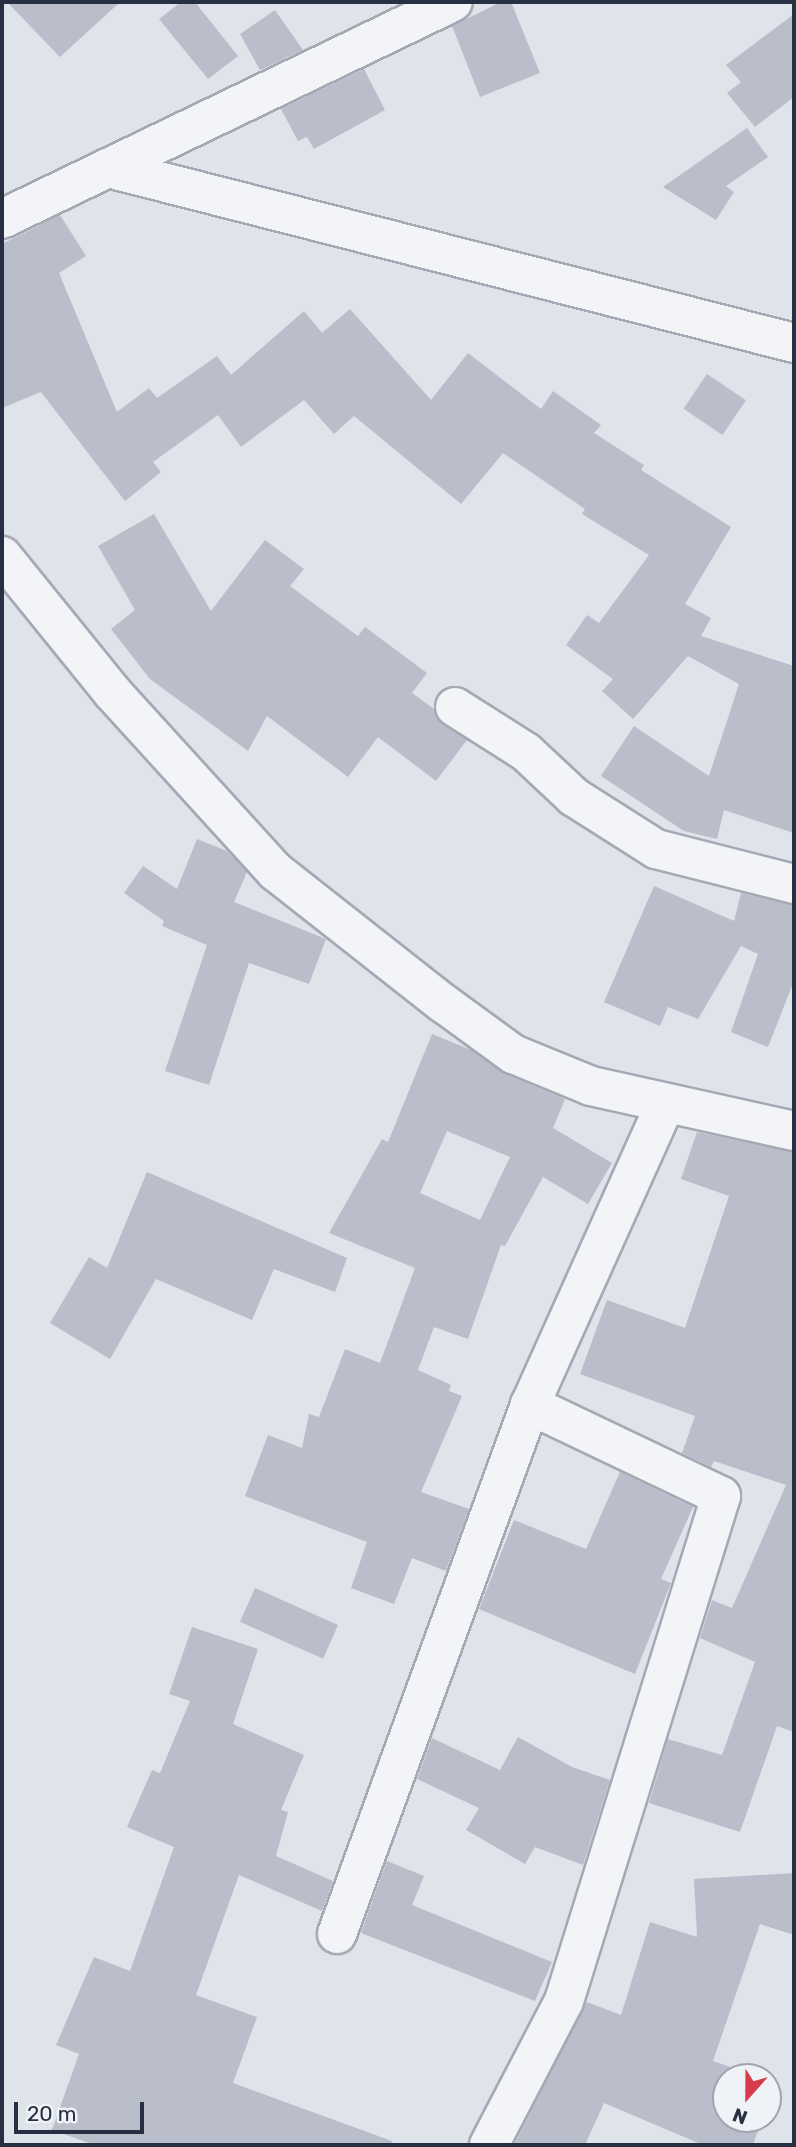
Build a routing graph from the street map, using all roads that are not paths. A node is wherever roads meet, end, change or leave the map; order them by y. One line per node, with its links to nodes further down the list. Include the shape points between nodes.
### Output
1 (452, 2): 2 (street)
2 (108, 168): 3 (street); 4 (street)
3 (2, 219)
4 (794, 343)
5 (2, 556): 8 (street, via 113,693 275,871 513,1054 591,1086)
6 (455, 707): 7 (street, via 526,752 574,797 656,849)
7 (794, 884)
8 (666, 1103): 9 (street); 10 (street)
9 (794, 1129)
10 (530, 1405): 11 (street); 12 (street, via 721,1496 564,2001)
11 (337, 1934)
12 (489, 2145)

